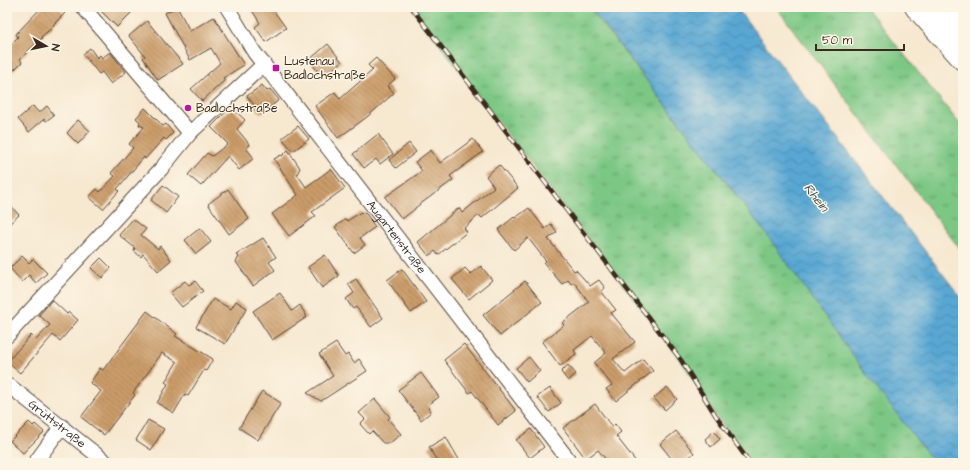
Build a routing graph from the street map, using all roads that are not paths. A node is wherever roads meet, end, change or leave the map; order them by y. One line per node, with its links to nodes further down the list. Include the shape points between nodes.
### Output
1 (83, 7): 8 (street)
2 (227, 7): 7 (street, Augartenstraße)
3 (916, 7): 6 (highway)
4 (940, 7): 5 (highway)
5 (963, 33)
6 (963, 59)
7 (264, 64): 8 (street); 14 (street, Augartenstraße)
8 (190, 133): 9 (street, via 161,169)
9 (7, 336)
10 (7, 384): 11 (street, Grüttstraße)
11 (62, 426): 12 (street); 13 (street, Grüttstraße)
12 (35, 463)
13 (108, 463)
14 (571, 463)

